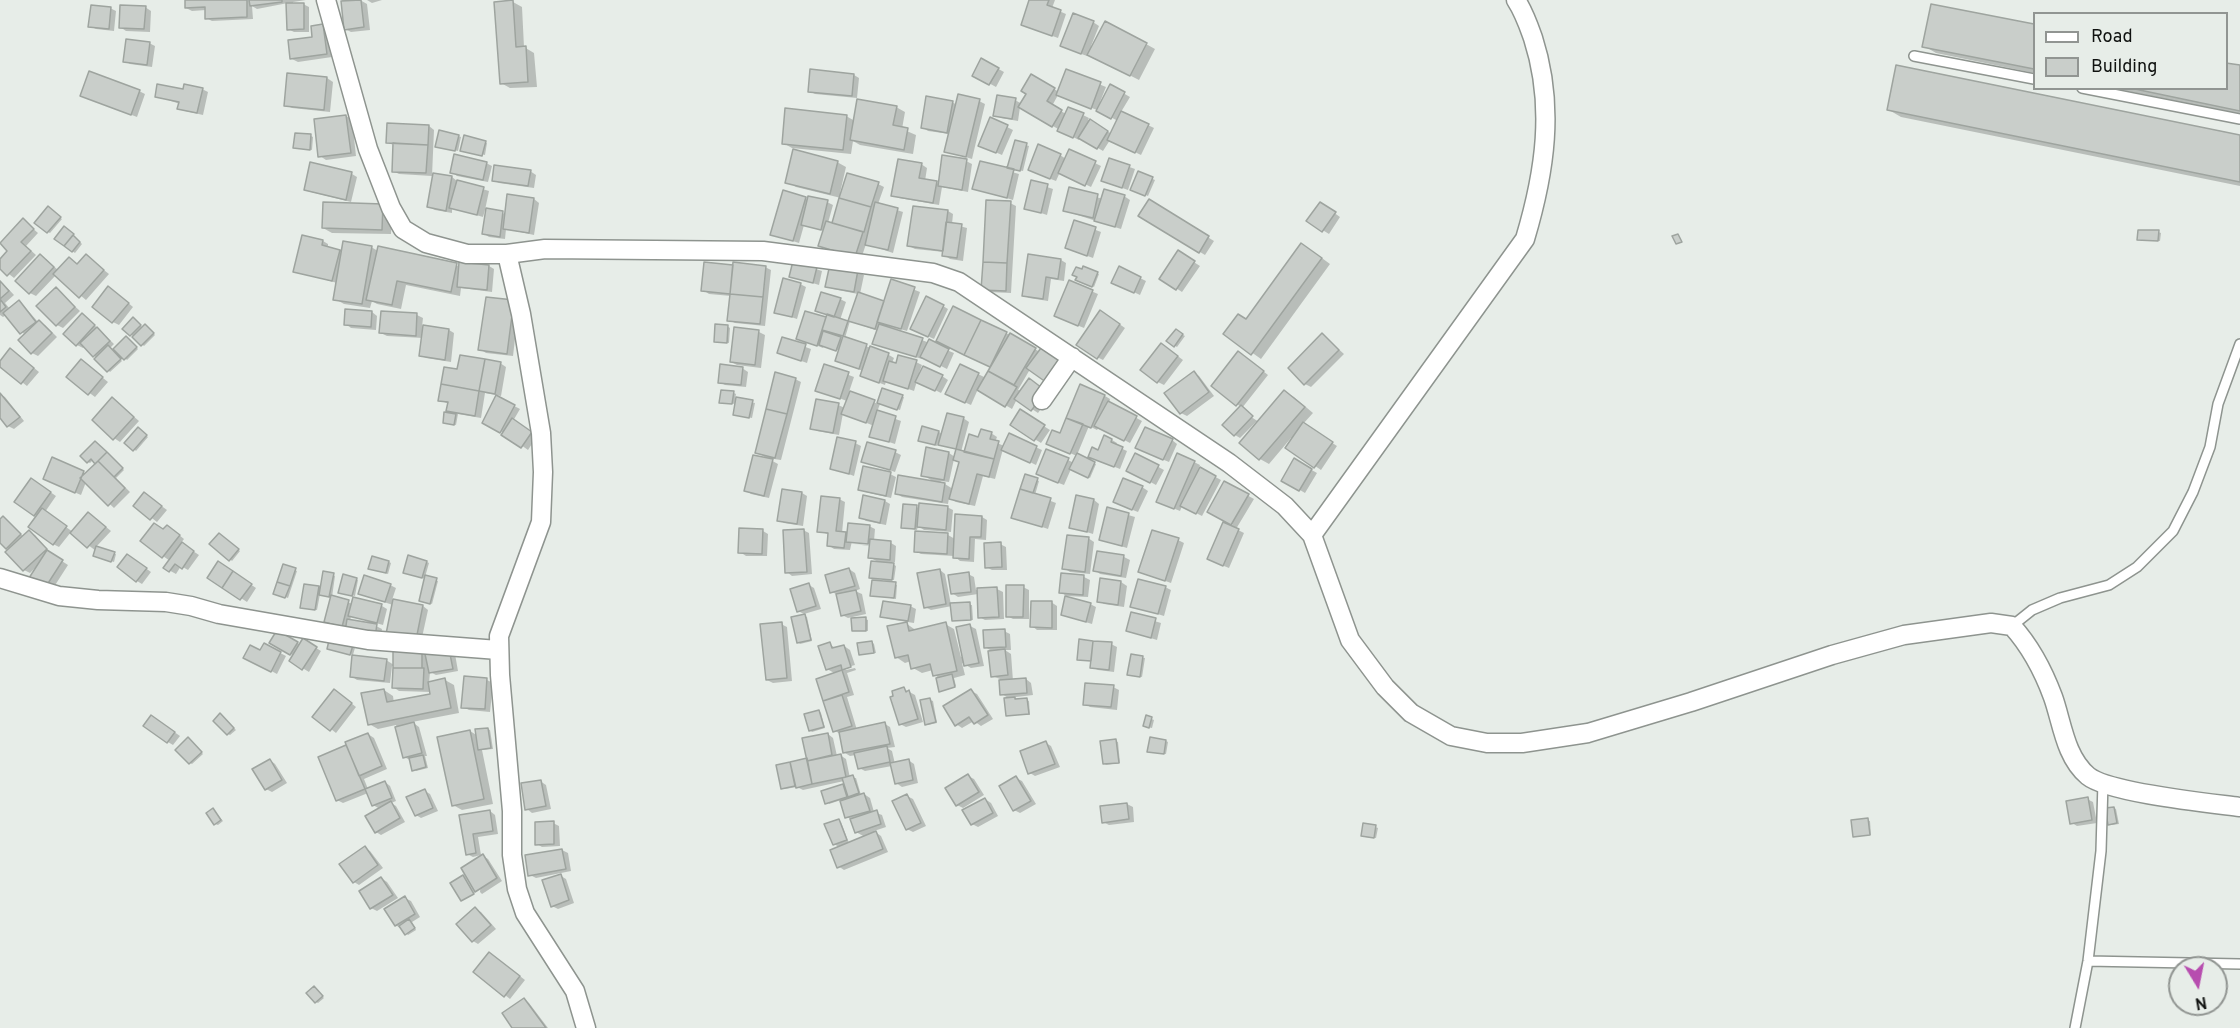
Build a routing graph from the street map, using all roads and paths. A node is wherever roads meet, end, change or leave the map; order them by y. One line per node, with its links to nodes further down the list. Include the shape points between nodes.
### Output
1 (326, 0): 7 (street, via 368,149 403,229 426,243 467,254)
2 (1516, 0): 11 (street, via 1524,12 1540,62 1547,117 1539,186 1525,239)
3 (1914, 56): 4 (lane)
4 (2033, 79)
5 (2092, 90): 6 (lane)
6 (2240, 119)
7 (507, 254): 9 (street, via 545,249 763,251 933,273 959,282); 14 (street, via 541,433 543,472 541,522 499,636)
8 (2240, 344): 13 (lane, via 2218,404 2206,456 2173,531 2137,567 2109,585 2041,606)
9 (1072, 357): 10 (street); 11 (street, via 1229,463 1285,506)
10 (1042, 400)
11 (1311, 535): 13 (street, via 1350,640 1385,687 1411,713 1441,730 1487,743 1522,743 1588,733 1904,635 1991,623)
12 (0, 578): 14 (street, via 59,597 166,602 369,640)
13 (2012, 626): 15 (street, via 2040,665 2076,760 2088,776)
14 (498, 650): 19 (street, via 517,889 525,913 575,991)
15 (2103, 782): 16 (street); 17 (lane, via 2101,851)
16 (2240, 807)
17 (2088, 961): 18 (lane); 20 (lane)
18 (2240, 964)
19 (586, 1028)
20 (2075, 1028)

